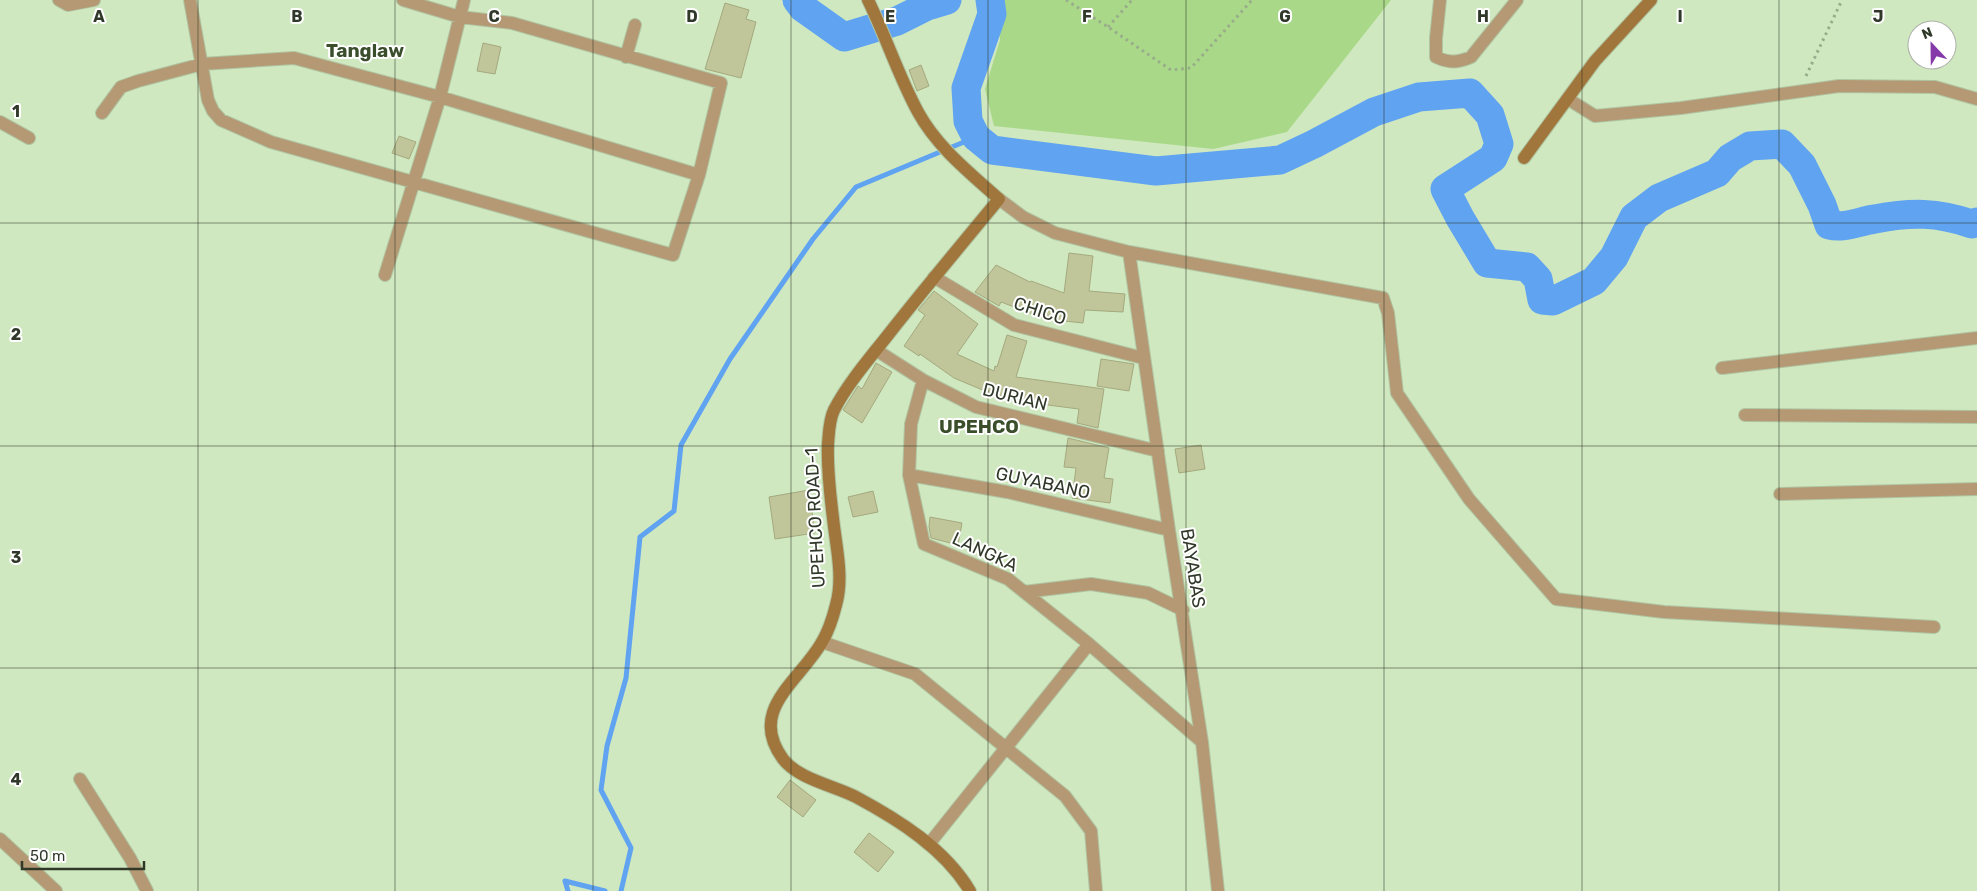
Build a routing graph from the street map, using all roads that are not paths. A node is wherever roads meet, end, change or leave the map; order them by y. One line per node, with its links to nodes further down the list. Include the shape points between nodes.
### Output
1 (59, 0): 2 (street, via 68,5)
2 (94, 0)
3 (190, 0): 13 (street)
4 (403, 0): 10 (street)
5 (464, 0): 10 (street)
6 (1440, 0): 7 (street, via 1436,57 1448,62 1471,57)
7 (1517, 0)
8 (1651, 0): 16 (street, via 1595,61)
9 (871, 5): 23 (street, via 919,113 955,159)
10 (460, 17): 12 (street, via 512,23); 14 (street)
11 (635, 25): 12 (street)
12 (626, 57): 21 (street, via 721,84)
13 (202, 64): 14 (street, via 294,58); 17 (street, via 121,87); 22 (street, via 208,100 221,120 271,142)
14 (440, 97): 21 (street); 22 (street)
15 (1977, 98): 16 (street, via 1935,87 1839,86 1681,108 1595,116)
16 (1568, 99): 20 (street)
17 (102, 113)
18 (0, 122): 19 (street)
19 (29, 138)
20 (1524, 158)
21 (699, 175): 22 (street, via 673,255)
22 (414, 182): 25 (street)
23 (999, 200): 24 (street, via 1055,233); 26 (street, UPEHCO ROAD-1)
24 (1129, 252): 29 (street, BAYABAS); 41 (street, via 1383,298 1388,313 1397,393 1469,499 1556,599 1664,612)
25 (385, 275)
26 (934, 277): 28 (street, UPEHCO ROAD-1); 29 (street, CHICO, via 1014,325)
27 (1977, 338): 30 (street)
28 (876, 350): 31 (street, DURIAN); 42 (street, UPEHCO ROAD-1, via 841,396 829,428 827,469 839,551 839,582 836,604)
29 (1143, 358): 34 (street, BAYABAS)
30 (1722, 368)
31 (923, 380): 34 (street, DURIAN, via 976,407); 35 (street, LANGKA, via 911,424)
32 (1745, 416): 33 (street)
33 (1977, 418)
34 (1158, 451): 38 (street, BAYABAS)
35 (909, 475): 38 (street, GUYABANO, via 1007,492); 39 (street, LANGKA, via 924,544 1008,579)
36 (1977, 489): 37 (street)
37 (1780, 494)
38 (1169, 530): 40 (street, BAYABAS)
39 (1024, 592): 40 (street, via 1091,584 1148,593); 43 (street, LANGKA)
40 (1182, 610): 44 (street, BAYABAS)
41 (1934, 627)
42 (822, 642): 45 (street, via 915,674); 48 (street, UPEHCO ROAD-1, via 776,704 770,722 776,747 793,770 856,797)
43 (1089, 644): 44 (street, LANGKA); 45 (street)
44 (1202, 742): 53 (street, BAYABAS)
45 (1005, 748): 48 (street); 52 (street, via 1065,796 1091,831)
46 (80, 779): 50 (street)
47 (0, 839): 49 (street)
48 (929, 844): 51 (street, UPEHCO ROAD-1, via 953,867)
49 (56, 891)
50 (147, 891)
51 (970, 891)
52 (1096, 891)
53 (1218, 891)

